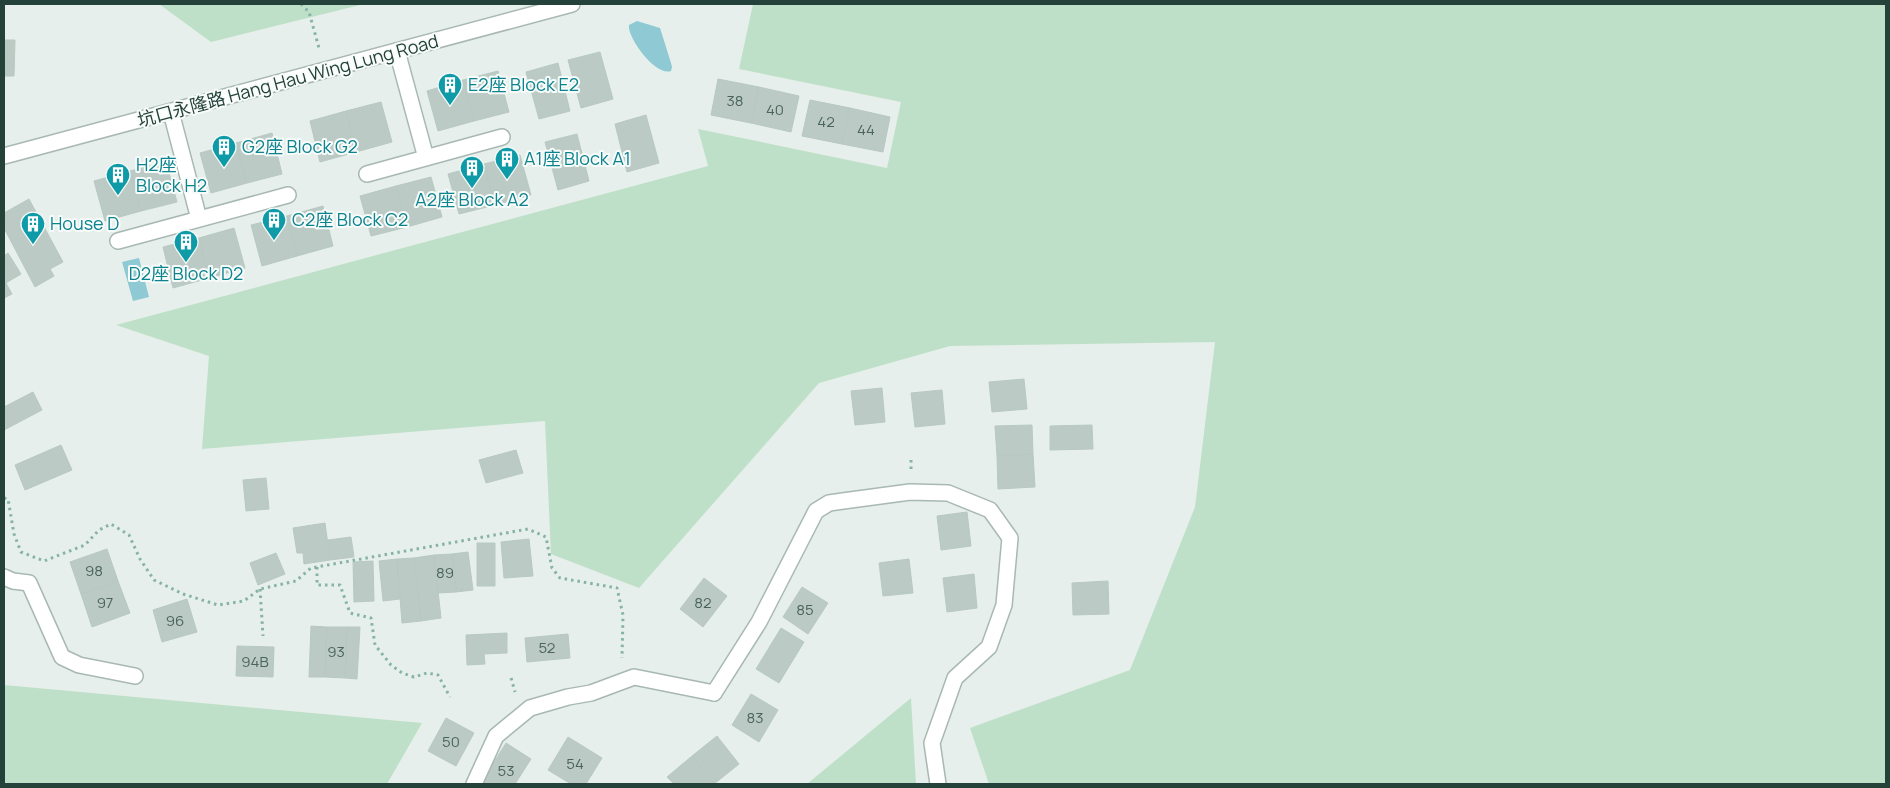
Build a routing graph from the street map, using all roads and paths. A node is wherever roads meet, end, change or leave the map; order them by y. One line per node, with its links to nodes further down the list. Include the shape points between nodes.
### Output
1 (301, 4): 4 (path, via 309,12)
2 (572, 4): 3 (street, 坑口永隆路 Hang Hau Wing Lung Road)
3 (397, 51): 4 (street, 坑口永隆路 Hang Hau Wing Lung Road); 8 (street)
4 (325, 71): 5 (street, 坑口永隆路 Hang Hau Wing Lung Road)
5 (171, 112): 7 (street, 坑口永隆路 Hang Hau Wing Lung Road); 11 (street)
6 (502, 137): 8 (street)
7 (4, 156)
8 (426, 158): 9 (street)
9 (367, 174)
10 (288, 195): 11 (street)
11 (199, 218): 12 (street)
12 (118, 241)
13 (4, 498): 16 (path, via 8,499 14,534 21,552 44,561 85,545 111,524 129,535 154,580 183,594 218,605 244,600)
14 (317, 567): 16 (path, via 310,568 296,581); 20 (path, via 528,529 546,537 552,568 560,578 618,588 624,615); 22 (path, via 317,585 340,585 350,613 371,618 375,645 391,665 414,677 426,673 438,676)
15 (4, 577): 18 (street, via 29,583 62,657 78,665)
16 (260, 588): 17 (path)
17 (263, 636)
18 (135, 676)
19 (512, 678): 21 (path)
20 (622, 681): 23 (street, via 530,708 496,736); 24 (street, via 634,677 714,693 759,622 816,511 829,503 843,501 910,492 948,493 990,510 1010,538 1004,605 989,646 955,678 932,744)
21 (515, 693)
22 (450, 697)
23 (474, 784)
24 (938, 784)

